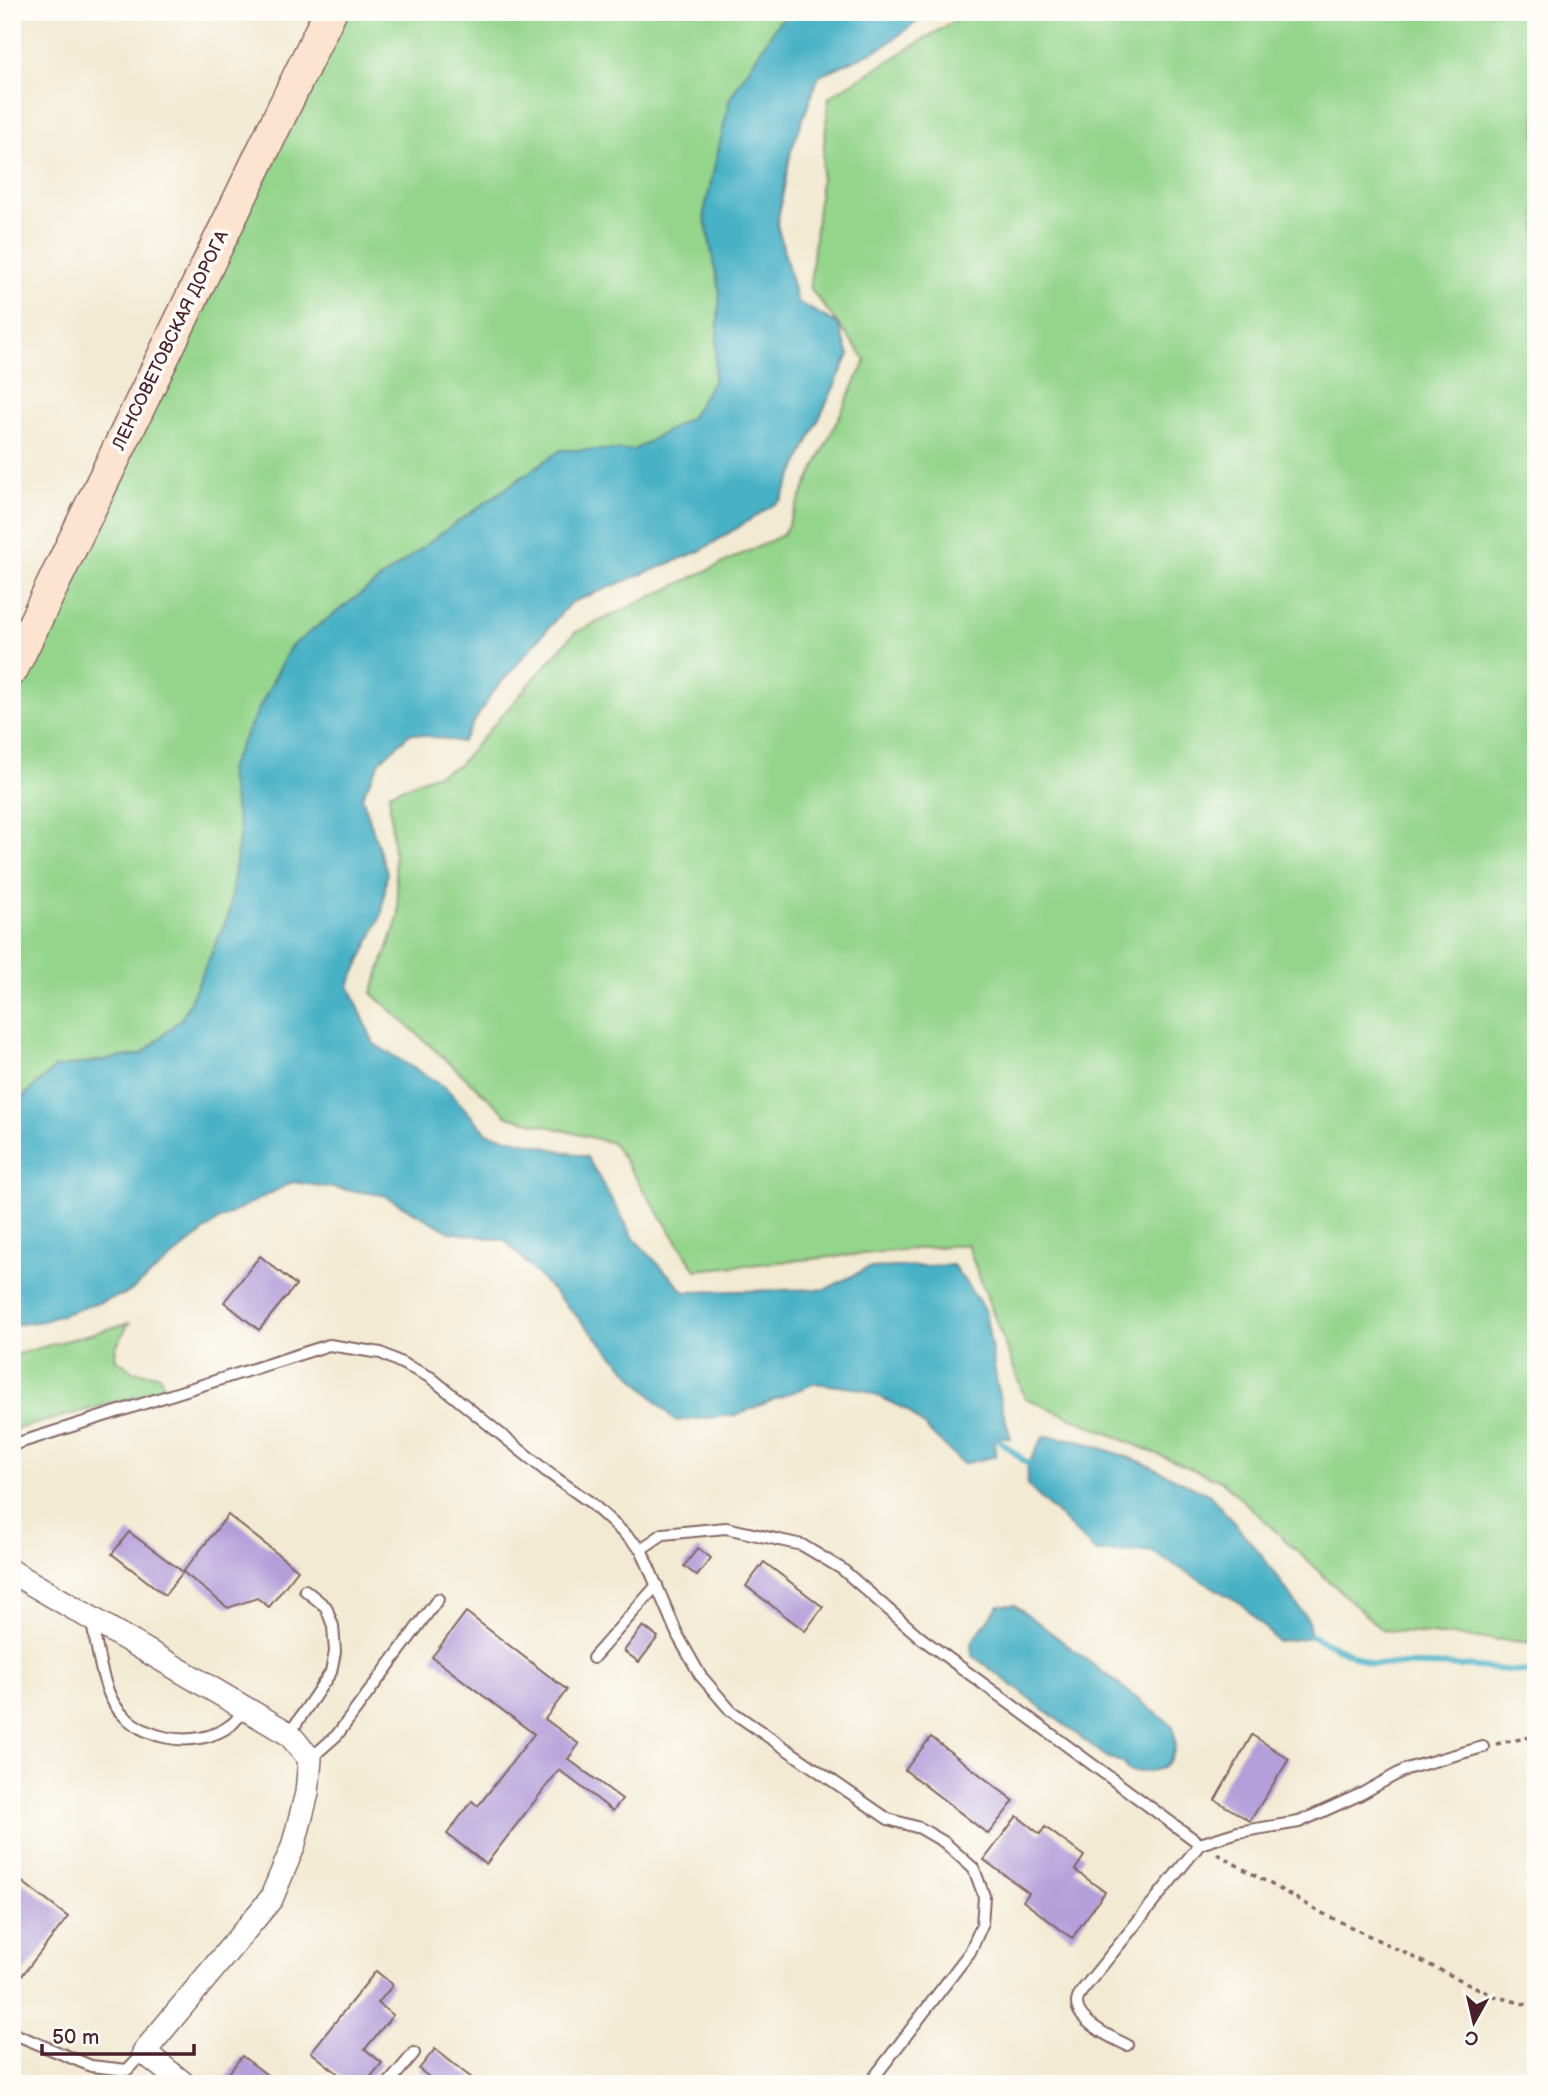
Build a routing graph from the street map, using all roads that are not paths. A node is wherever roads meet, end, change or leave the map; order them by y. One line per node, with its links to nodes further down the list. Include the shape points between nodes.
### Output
1 (330, 12): 2 (street, ЛЕНСОВЕТОВСКАЯ ДОРОГА)
2 (12, 669)
3 (12, 1446): 4 (lane, via 329,1345 382,1353 450,1393 591,1503)
4 (641, 1549): 6 (lane); 15 (lane, via 663,1534 726,1528 802,1545 842,1569 921,1638)
5 (12, 1572): 9 (street)
6 (657, 1586): 10 (lane); 22 (lane, via 700,1675 731,1711 888,1819 920,1828 944,1842 974,1869 984,1896 982,1925 970,1952)
7 (305, 1590): 12 (lane, via 326,1607 335,1652 331,1672)
8 (438, 1599): 14 (lane, via 337,1735)
9 (91, 1619): 11 (street); 11 (lane, via 111,1699 128,1721 152,1734 207,1737 232,1724)
10 (593, 1658)
11 (246, 1708): 12 (street)
12 (289, 1734): 14 (street)
13 (1483, 1747): 15 (lane, via 1406,1769 1299,1822)
14 (310, 1759): 18 (street, via 307,1793 293,1847 271,1899)
15 (1200, 1844): 17 (lane, via 1081,1992 1077,2003 1081,2014 1100,2032)
16 (13, 2034): 18 (lane, via 91,2066 127,2070)
17 (1127, 2045)
18 (144, 2052): 20 (street)
19 (414, 2053): 21 (lane)
20 (184, 2084)
21 (388, 2084)
22 (869, 2084)

